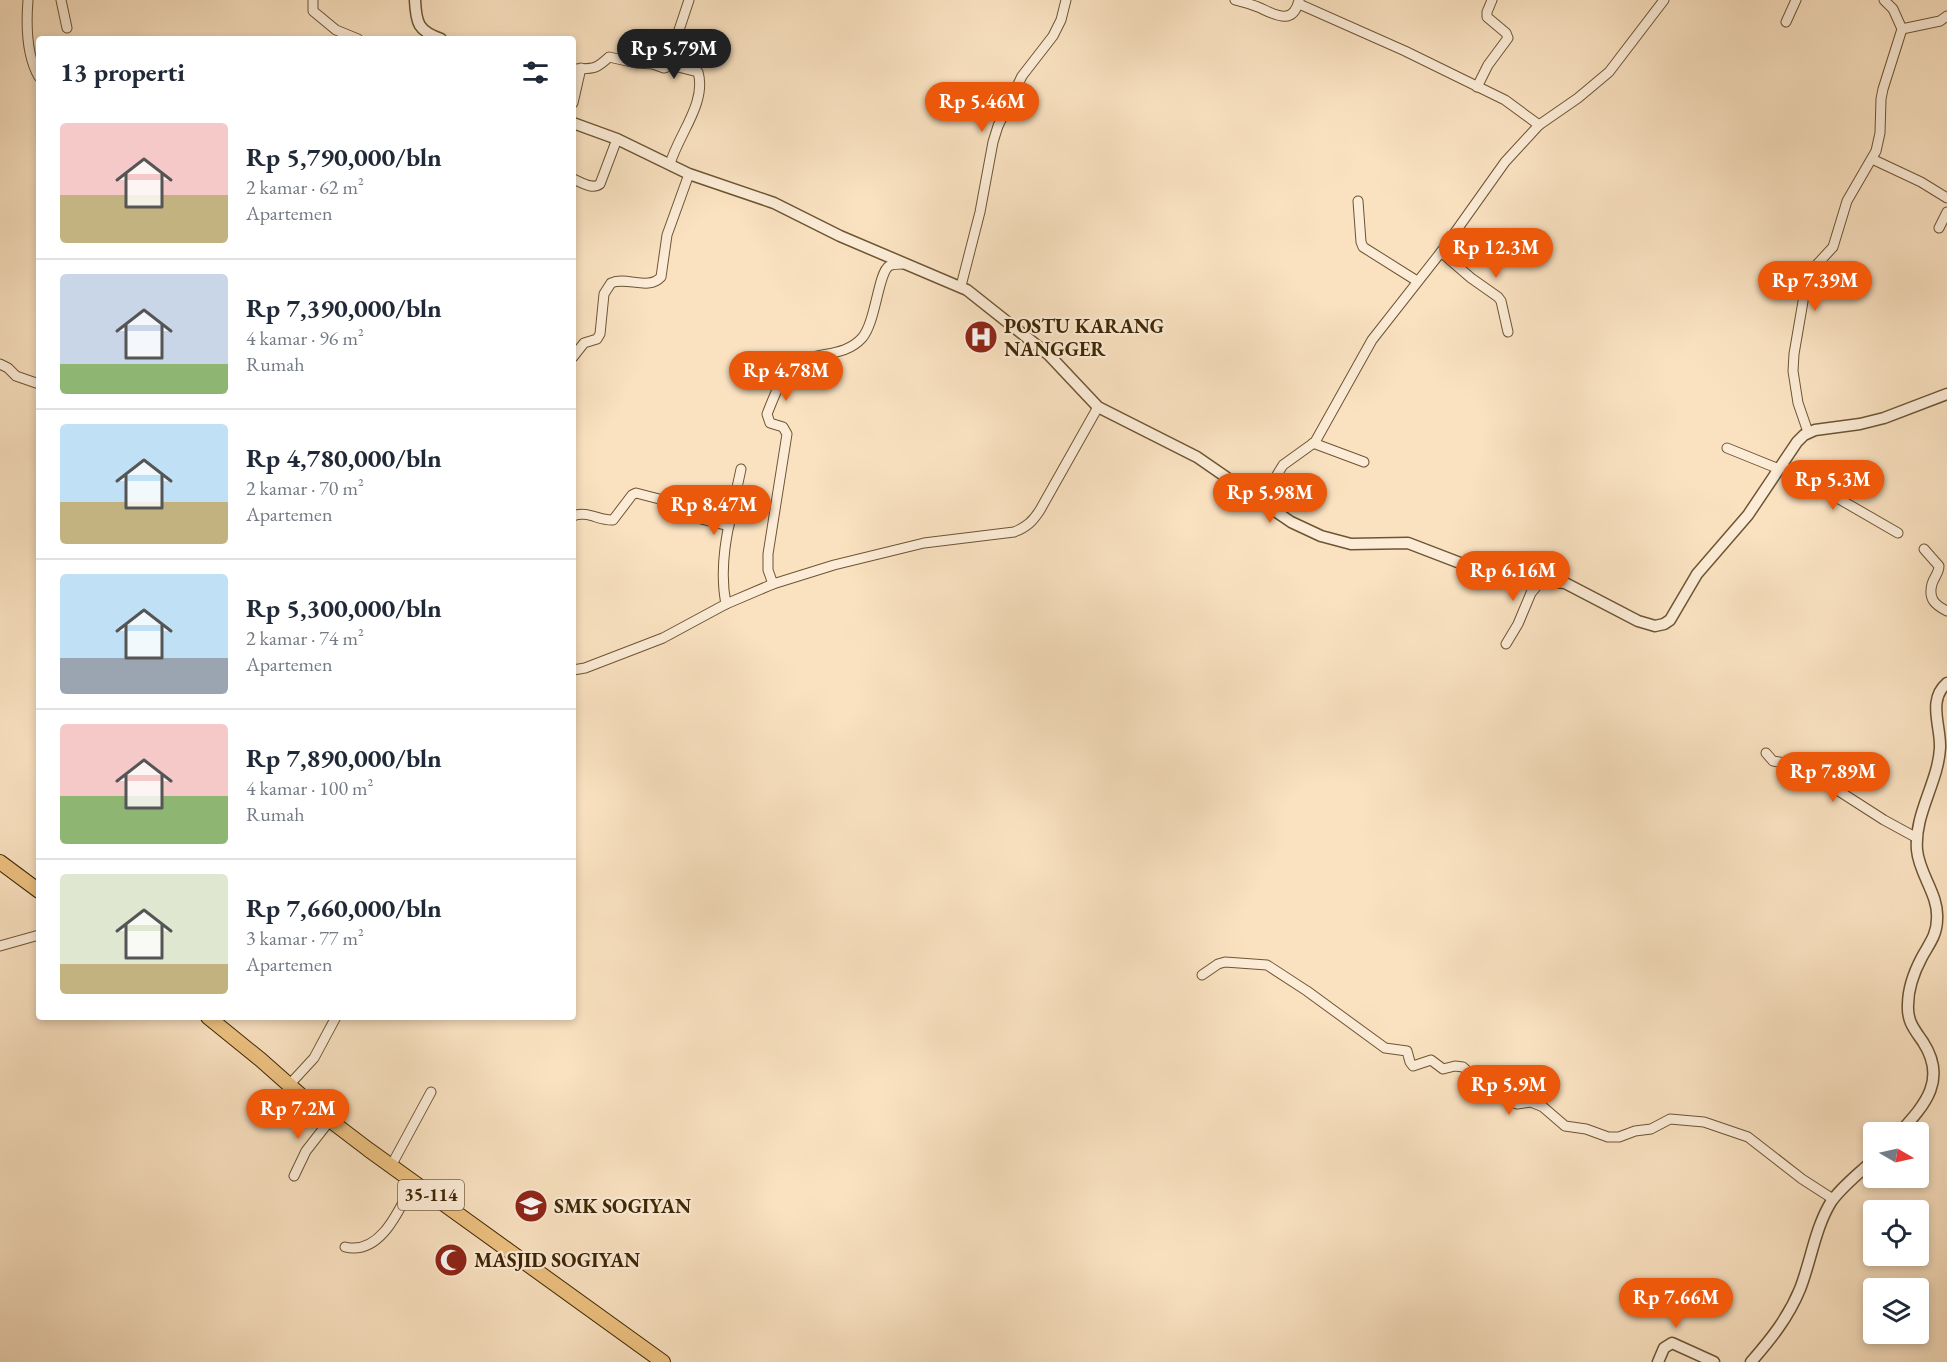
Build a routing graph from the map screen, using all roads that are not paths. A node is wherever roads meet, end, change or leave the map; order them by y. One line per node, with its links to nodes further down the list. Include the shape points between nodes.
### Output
1 (28, 0): 20 (street, via 27,32)
2 (61, 0): 15 (street)
3 (313, 0): 17 (street, via 313,11 323,21)
4 (415, 0): 18 (street, via 419,26)
5 (689, 0): 19 (street, via 672,54)
6 (1066, 0): 37 (street, via 1053,36 1022,76 998,126)
7 (1235, 0): 12 (street, via 1283,17 1292,13)
8 (1492, 0): 22 (street, via 1487,17 1508,38)
9 (1664, 0): 24 (street, via 1609,72)
10 (1796, 0): 14 (street)
11 (1884, 0): 16 (street)
12 (1299, 2): 22 (street)
13 (1947, 16): 16 (street, via 1941,21)
14 (1786, 22)
15 (67, 28)
16 (1902, 29): 26 (street, via 1883,89 1880,133)
17 (351, 36)
18 (433, 36)
19 (674, 65): 21 (street, via 664,68 609,57 599,67); 27 (street, via 698,72 699,86 696,104)
20 (36, 69)
21 (577, 69)
22 (1477, 87): 24 (street, via 1505,100)
23 (576, 124): 25 (street)
24 (1539, 125): 34 (street, via 1505,162)
25 (616, 139): 27 (street); 29 (street, via 600,184 592,187)
26 (1872, 159): 30 (street); 44 (street, via 1847,201 1833,247 1807,278 1793,371)
27 (670, 164): 28 (street)
28 (689, 174): 35 (street, via 774,203); 39 (street, via 667,235 661,277 649,284 623,280 610,283 604,294 600,334)
29 (576, 179)
30 (1947, 198)
31 (1358, 201): 36 (street, via 1363,247)
32 (1947, 212): 33 (street)
33 (1939, 228)
34 (1441, 252): 36 (street); 38 (street, via 1498,297)
35 (903, 264): 37 (street); 56 (street, via 891,265 883,273 871,324 860,340 848,349 794,366 782,379 766,414 770,423 783,427 787,434 768,554)
36 (1417, 281): 45 (street, via 1372,340)
37 (961, 286): 43 (street, via 1049,355)
38 (1508, 332)
39 (576, 353)
40 (0, 364): 41 (street, via 16,376)
41 (36, 383)
42 (1947, 394): 44 (street, via 1884,418)
43 (1098, 407): 50 (street, via 1197,457); 56 (street, via 1040,510 1023,529 924,543)
44 (1808, 432): 48 (street)
45 (1313, 443): 47 (street); 50 (street, via 1283,465)
46 (1727, 448): 48 (street)
47 (1364, 462)
48 (1781, 467): 53 (street); 55 (street, via 1748,515 1697,574 1664,624 1655,626 1638,621 1574,586)
49 (741, 469): 52 (street)
50 (1261, 501): 55 (street, via 1291,522 1339,542 1408,543 1494,576)
51 (576, 515): 52 (street, via 583,513 613,520 636,493 667,501 689,516)
52 (729, 526): 57 (street, via 722,584)
53 (1898, 533)
54 (1924, 549): 58 (street, via 1939,566 1931,585 1933,601)
55 (1542, 580): 59 (street, via 1531,593)
56 (773, 584): 57 (street)
57 (726, 604): 60 (street, via 663,638)
58 (1947, 611)
59 (1506, 644)
60 (576, 669)
61 (1947, 683): 63 (street, via 1936,701 1939,755)
62 (1766, 753): 63 (street, via 1773,761 1803,768)
63 (1917, 838): 74 (street, via 1919,861 1938,916 1933,939 1913,975 1908,1015 1935,1065 1930,1094)
64 (0, 862): 65 (main road)
65 (36, 889)
66 (36, 936): 67 (street)
67 (0, 946)
68 (1202, 975): 79 (street, via 1225,962 1267,965 1385,1048 1407,1051 1412,1065 1431,1060 1443,1069 1463,1067 1507,1101 1536,1104 1569,1126 1613,1137 1655,1128 1670,1119 1704,1122 1742,1134)
69 (212, 1020): 71 (main road, 35-114)
70 (334, 1020): 71 (street, via 314,1058)
71 (290, 1084): 73 (main road, 35-114)
72 (431, 1092): 75 (street)
73 (331, 1119): 75 (main road, 35-114); 77 (street, via 306,1151)
74 (1909, 1122)
75 (391, 1166): 78 (main road, 35-114)
76 (1863, 1170): 79 (street)
77 (294, 1176)
78 (413, 1183): 80 (street, via 398,1213 376,1240 360,1248); 81 (main road, 35-114)
79 (1833, 1199): 84 (street, via 1792,1307)
80 (345, 1247)
81 (663, 1362)
82 (1658, 1362): 83 (street, via 1664,1348 1672,1343)
83 (1714, 1362)
84 (1751, 1362)

